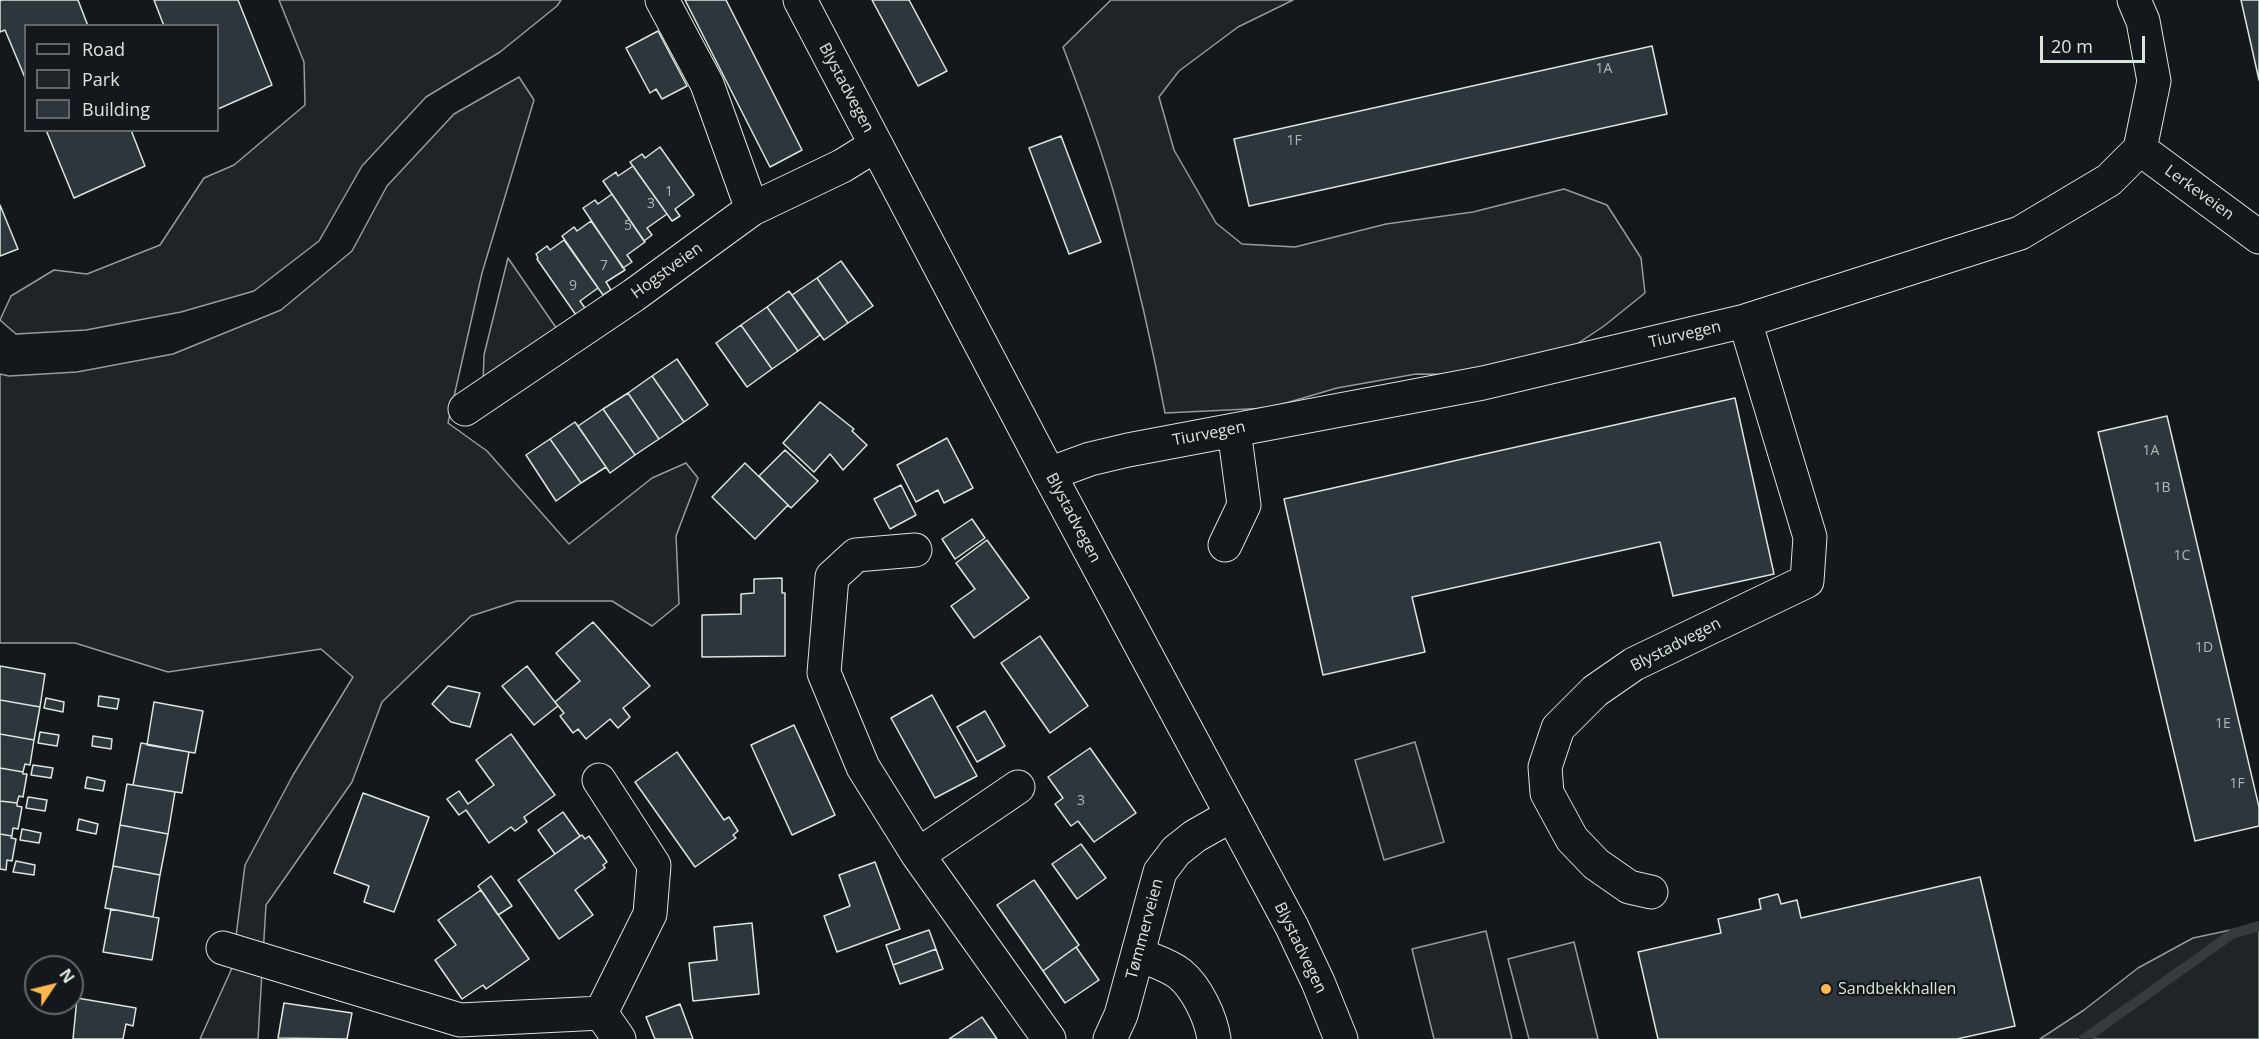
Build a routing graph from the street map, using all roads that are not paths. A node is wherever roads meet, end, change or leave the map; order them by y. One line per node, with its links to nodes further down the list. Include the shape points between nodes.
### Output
1 (662, 0): 6 (street, via 707,84)
2 (800, 0): 4 (street, Blystadvegen)
3 (2134, 0): 5 (street, via 2143,21 2154,81)
4 (876, 145): 6 (street, Hogstveien); 11 (street, Blystadvegen)
5 (2139, 149): 7 (street, Lerkeveien); 8 (street, Tiurvegen, via 2109,180 2020,233)
6 (753, 209): 9 (street, Hogstveien)
7 (2259, 237)
8 (1744, 321): 10 (street, Tiurvegen, via 1482,383); 18 (street, Blystadvegen, via 1810,537 1807,581 1634,664 1595,691 1558,728 1545,767 1547,793 1572,839 1596,864 1629,887)
9 (465, 410)
10 (1234, 430): 11 (street, Tiurvegen, via 1118,452); 12 (street, via 1244,505)
11 (1049, 474): 16 (street, Blystadvegen)
12 (1225, 545)
13 (915, 550): 17 (street, via 856,555 832,577 824,673 863,767)
14 (599, 780): 21 (street, via 654,865 650,914)
15 (1018, 787): 17 (street)
16 (1232, 815): 20 (street, Tømmerveien, via 1195,836 1160,872); 25 (street, Blystadvegen, via 1292,927)
17 (918, 855): 22 (street)
18 (1651, 891)
19 (223, 948): 21 (street, via 460,1020)
20 (1138, 954): 23 (street, Tømmerveien); 24 (street, via 1178,972 1190,983)
21 (610, 1026)
22 (1049, 1039)
23 (1110, 1039)
24 (1214, 1039)
25 (1341, 1039)

